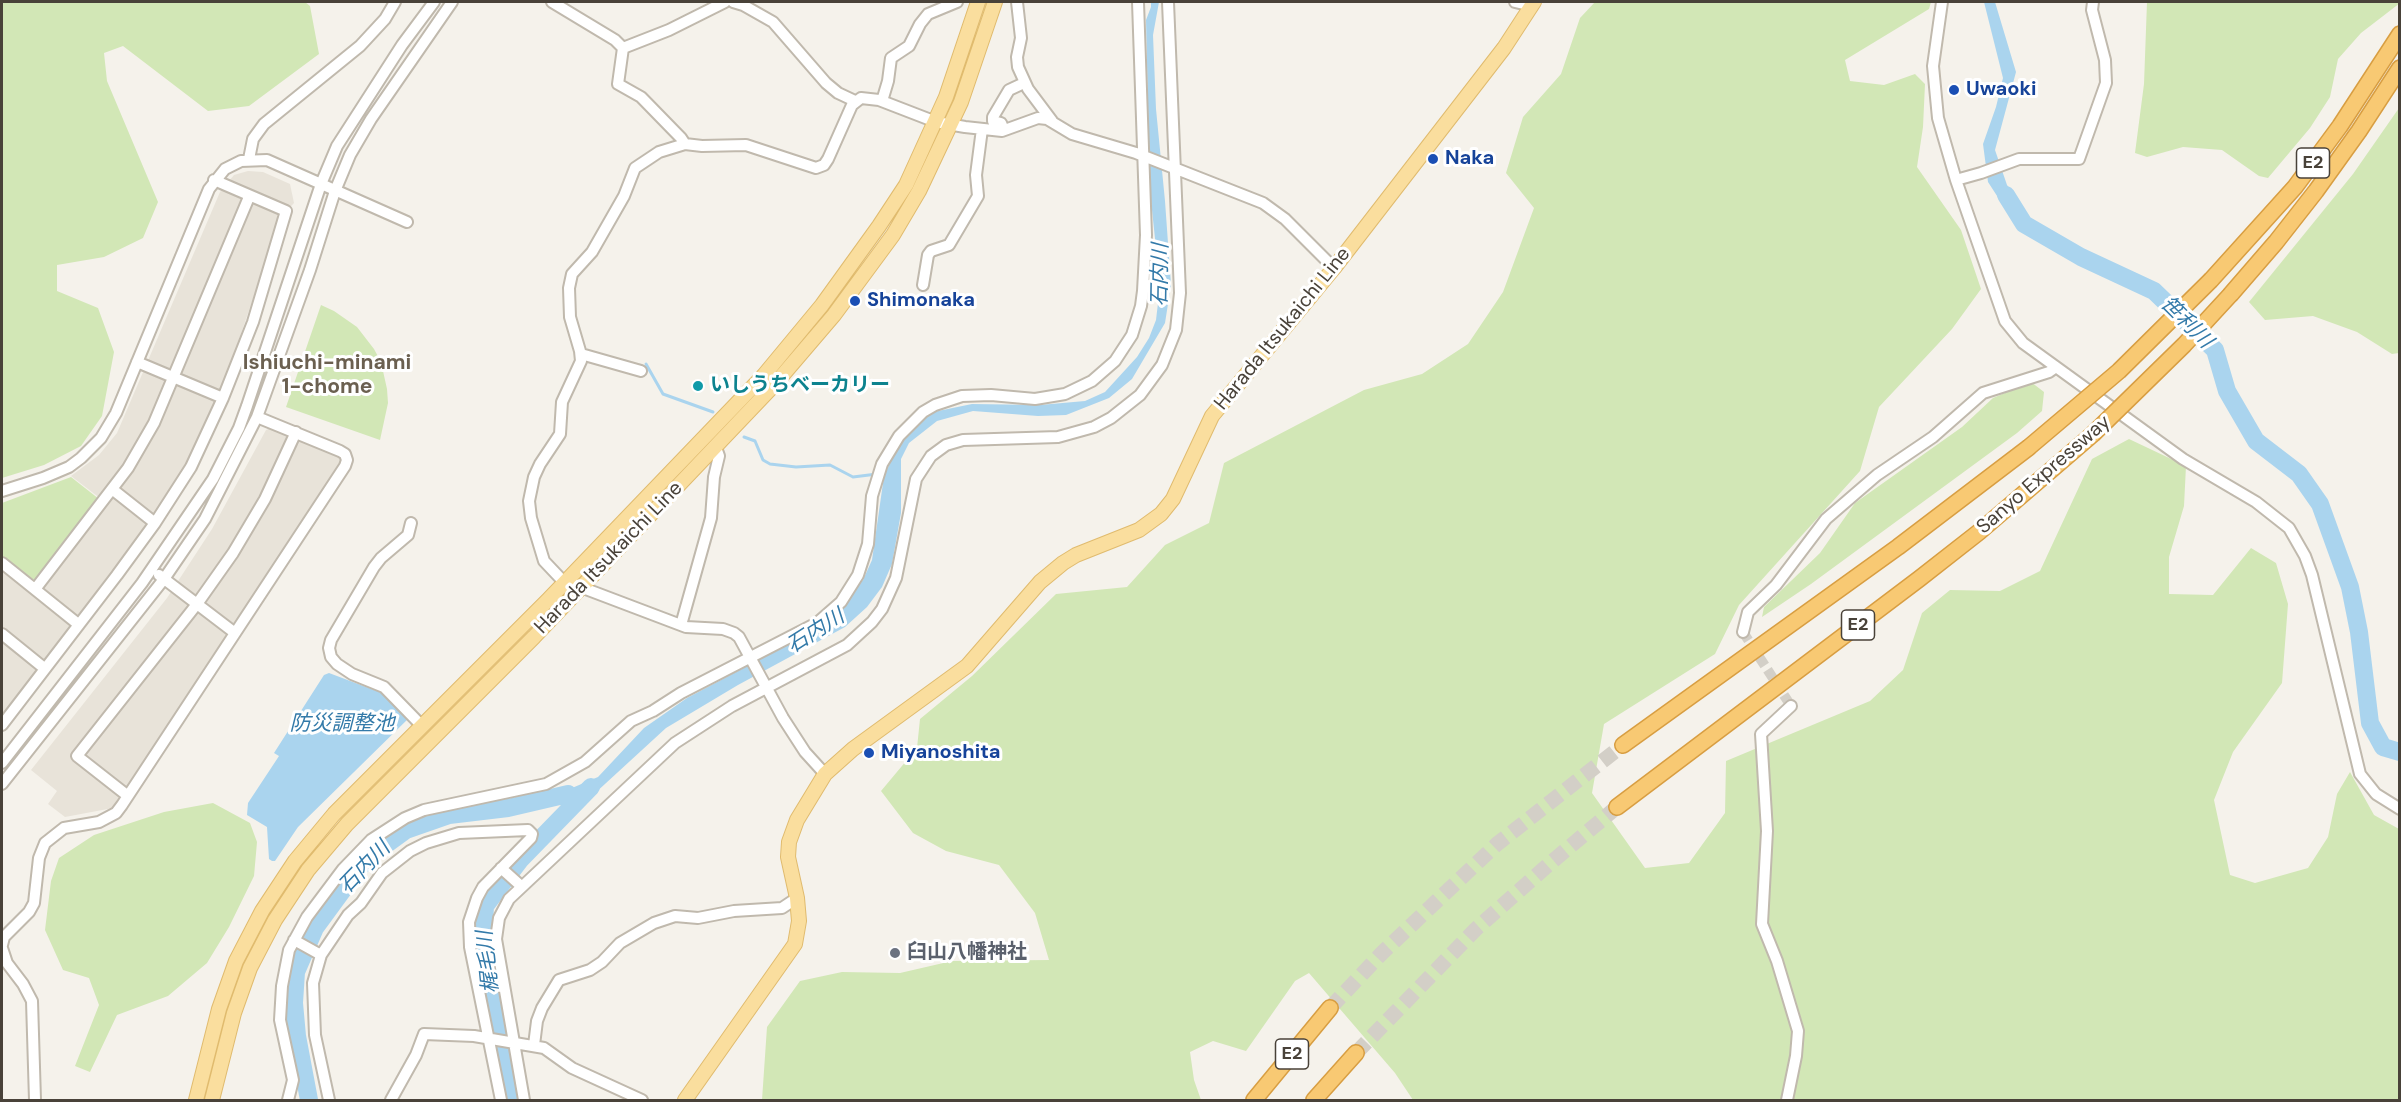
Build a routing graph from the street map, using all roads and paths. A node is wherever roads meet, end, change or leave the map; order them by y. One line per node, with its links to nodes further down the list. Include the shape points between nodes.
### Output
1 (395, 2): 30 (street, via 373,34 258,131)
2 (434, 2): 34 (street, via 358,112 337,146)
3 (452, 2): 35 (street, via 366,128)
4 (552, 2): 18 (street)
5 (725, 2): 18 (street)
6 (733, 2): 21 (street, via 774,22 826,83)
7 (957, 2): 22 (street, via 928,14 909,46 894,54)
8 (978, 2): 24 (main road, Harada Itsukaichi Line)
9 (995, 2): 25 (main road, Harada Itsukaichi Line)
10 (1017, 2): 20 (street, via 1021,38 1017,62)
11 (1138, 2): 29 (street)
12 (1168, 2): 31 (street)
13 (1515, 2): 16 (street)
14 (1942, 2): 33 (street, via 1933,66 1938,118)
15 (2093, 2): 33 (street, via 2106,83 2079,159 2019,159)
16 (1533, 4): 38 (main road, Harada Itsukaichi Line, via 1504,48)
17 (2400, 34): 72 (highway, Sanyo Expressway / E2, bridge, via 2295,187 2211,280 2119,371 2028,448 1898,547)
18 (623, 48): 28 (street, via 618,84 644,100)
19 (2400, 68): 77 (highway, Sanyo Expressway / E2, bridge, via 2359,131 2276,242 2184,345 2093,434 1945,559)
20 (1024, 83): 23 (street); 27 (street, via 1010,90 993,117)
21 (855, 100): 22 (street); 28 (street, via 828,159 816,168 746,145)
22 (882, 101): 24 (street)
23 (1052, 121): 27 (street, via 1038,118); 29 (street, via 1072,134)
24 (936, 122): 25 (street); 56 (main road, Harada Itsukaichi Line, via 906,185 885,218 810,320 764,375)
25 (951, 125): 26 (street); 48 (main road, Harada Itsukaichi Line, via 920,191 858,283 775,384)
26 (982, 129): 27 (street); 39 (street, via 976,172 978,196 949,245 928,255)
27 (1004, 130)
28 (684, 144): 40 (street, via 659,152 635,168 592,252 572,274 570,315)
29 (1146, 157): 31 (street); 65 (street, via 1141,306 1132,336 1115,361 1092,381 1065,394 1035,399 962,396 935,405 912,421 889,450 876,480 868,544 851,589 817,623)
30 (249, 159): 32 (street, via 232,164); 34 (street, via 275,163)
31 (1174, 168): 38 (street, via 1263,203 1285,219); 67 (street, via 1179,311 1170,348 1152,381 1111,418 1076,433 963,440 938,450 916,479 896,578 882,609 846,645)
32 (214, 180): 36 (street); 41 (street)
33 (1956, 180): 42 (street, via 2005,321 2023,343)
34 (321, 184): 35 (street); 54 (street, via 239,428 213,479)
35 (335, 191): 37 (street); 46 (street)
36 (249, 197): 44 (street); 45 (street, via 286,212 253,322)
37 (407, 222)
38 (1334, 268): 74 (main road, Harada Itsukaichi Line, via 1212,416 1173,499 1161,514 1139,530 1063,563 1040,582 967,666)
39 (923, 285)
40 (581, 354): 43 (street); 56 (street, via 562,402 560,434 537,470 531,493 530,509 544,561)
41 (137, 362): 44 (street); 50 (street, via 112,420 92,449 57,473)
42 (2056, 367): 62 (street, via 1983,393 1933,437 1868,483 1826,519 1776,585 1748,612); 78 (street, via 2183,459 2256,502 2289,528 2312,575 2360,774 2376,794)
43 (641, 371)
44 (173, 377): 45 (street); 49 (street, via 154,423)
45 (223, 398): 51 (street, via 191,466)
46 (257, 417): 47 (street); 55 (street, via 206,519)
47 (296, 432): 59 (street, via 265,499); 63 (street, via 345,454 345,466)
48 (715, 445): 57 (main road, Harada Itsukaichi Line); 61 (street, via 719,454 711,518)
49 (112, 489): 51 (street); 58 (street)
50 (2, 492)
51 (155, 523): 60 (street)
52 (411, 523): 71 (street, via 408,535 374,567 329,648 337,664 386,688)
53 (2, 563): 58 (street)
54 (152, 570): 55 (street); 73 (street)
55 (164, 579): 59 (street); 75 (street)
56 (566, 582): 57 (street); 71 (main road, Harada Itsukaichi Line)
57 (581, 587): 61 (street); 92 (main road, Harada Itsukaichi Line, via 347,824 308,870 250,968 234,1013)
58 (36, 588): 60 (street)
59 (196, 604): 63 (street); 76 (street, via 77,756)
60 (78, 624): 66 (street)
61 (681, 625): 65 (street, via 734,633)
62 (1743, 632)
63 (235, 633): 76 (street)
64 (2, 634): 66 (street)
65 (752, 659): 67 (street); 82 (street, via 631,721 585,762 543,786 434,808 388,828 343,869)
66 (44, 668): 69 (street)
67 (767, 687): 74 (street, via 805,752); 80 (street, via 675,743)
68 (1791, 706): 102 (street, via 1761,734 1767,831 1762,924 1798,1032)
69 (6, 710): 70 (street)
70 (2, 725)
71 (422, 726): 91 (main road, Harada Itsukaichi Line, via 317,833 261,911 236,961 219,1009)
72 (1623, 745)
73 (2, 763)
74 (825, 774): 81 (main road, Harada Itsukaichi Line, via 796,820 789,842 788,857)
75 (2, 784)
76 (128, 796): 83 (street, via 108,818 64,828 45,843 39,858 34,903 4,937)
77 (1617, 807)
78 (2400, 809)
79 (502, 868): 80 (street); 84 (street, via 531,838 531,831 459,833 426,843 382,873); 86 (street, via 483,887 469,928)
80 (520, 886): 87 (street, via 499,918 496,939)
81 (797, 898): 88 (street, via 782,908 698,918 675,916 654,923 620,943 590,970 559,980 542,1008); 99 (main road, Harada Itsukaichi Line, via 795,944)
82 (295, 940): 84 (street); 93 (street, via 284,968 280,1005 293,1080)
83 (2, 946): 90 (street, via 7,963 32,1001)
84 (321, 954): 94 (street, via 313,983 315,1035)
85 (1330, 1008): 100 (highway, E2)
86 (490, 1040): 87 (street); 95 (street, via 424,1034); 96 (street)
87 (512, 1043): 88 (street); 97 (street)
88 (534, 1045): 98 (street)
89 (1356, 1053): 101 (highway, E2)
90 (35, 1101)
91 (196, 1101)
92 (212, 1101)
93 (288, 1101)
94 (329, 1101)
95 (391, 1101)
96 (501, 1101)
97 (524, 1101)
98 (642, 1101)
99 (685, 1101)
100 (1254, 1101)
101 (1314, 1101)
102 (1787, 1101)

